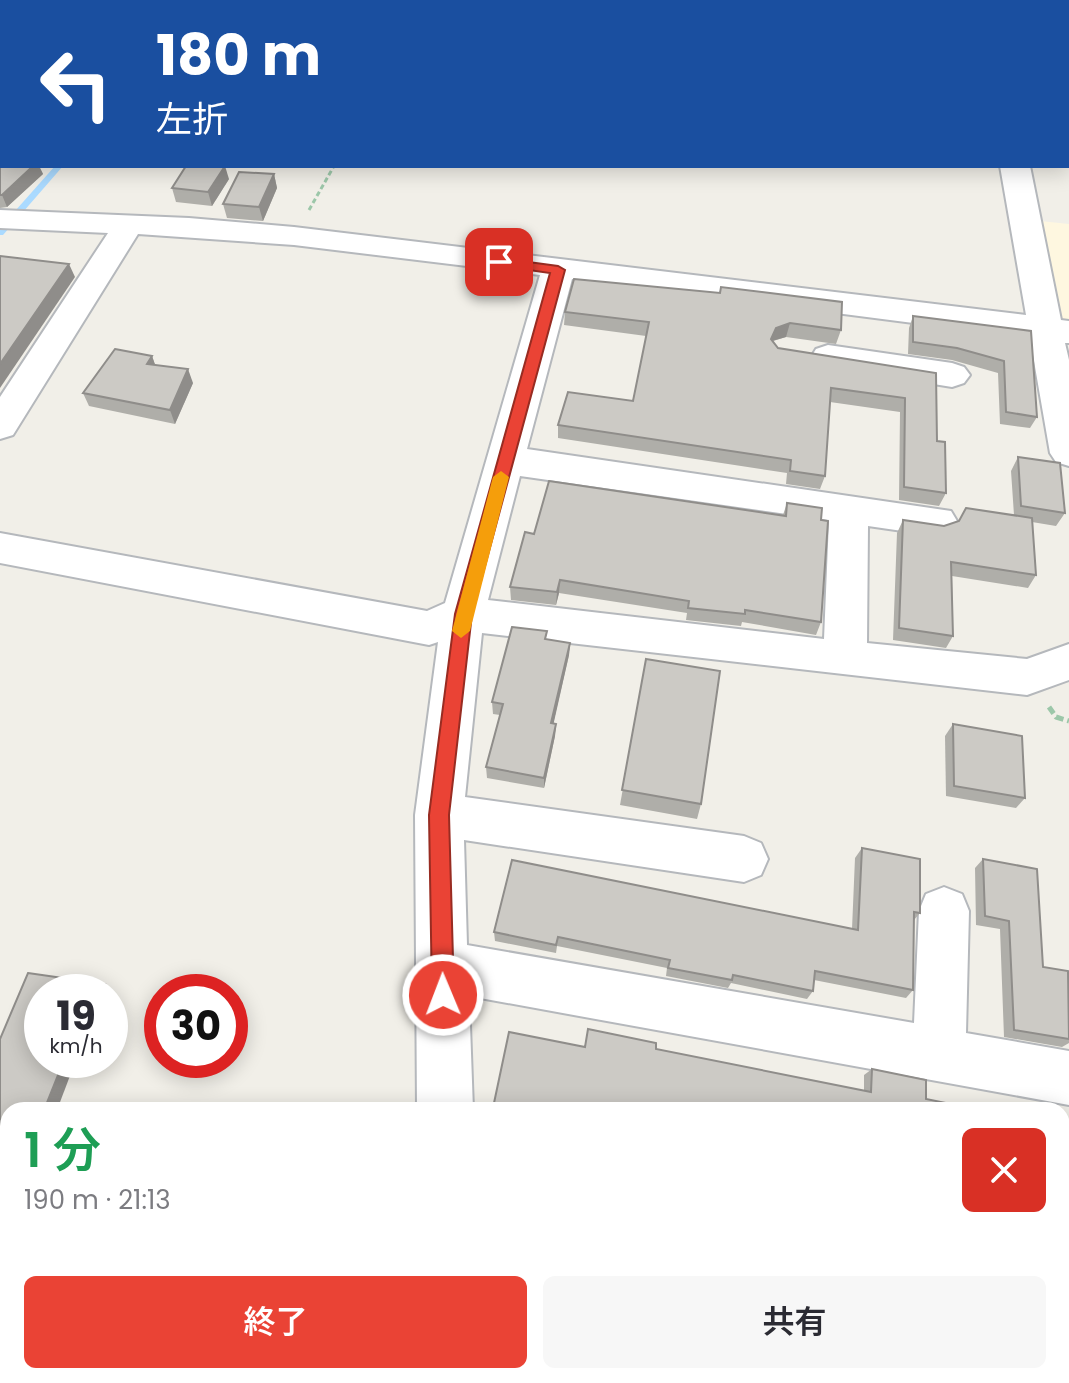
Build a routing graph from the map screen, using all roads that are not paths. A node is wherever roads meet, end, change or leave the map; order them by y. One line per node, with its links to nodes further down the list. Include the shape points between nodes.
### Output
1 (1015, 168): 6 (street)
2 (12, 219): 3 (street)
3 (129, 224): 4 (street, via 294,236); 10 (street)
4 (558, 270): 5 (street); 12 (street)
5 (863, 304): 6 (street); 8 (street)
6 (1056, 331): 11 (street)
7 (801, 353): 8 (street)
8 (858, 361): 9 (street)
9 (952, 375)
10 (0, 426)
11 (1069, 453)
12 (506, 460): 13 (street); 16 (street)
13 (849, 509): 14 (street); 17 (street)
14 (937, 521)
15 (0, 548): 16 (street, via 429,628)
16 (463, 614): 17 (street); 19 (street)
17 (845, 659): 18 (street, via 1027,677)
18 (1069, 662)
19 (439, 815): 20 (street); 22 (street)
20 (744, 859)
21 (944, 911): 23 (street)
22 (442, 966): 23 (street); 25 (street)
23 (939, 1055): 24 (street)
24 (1069, 1078)
25 (445, 1102)

